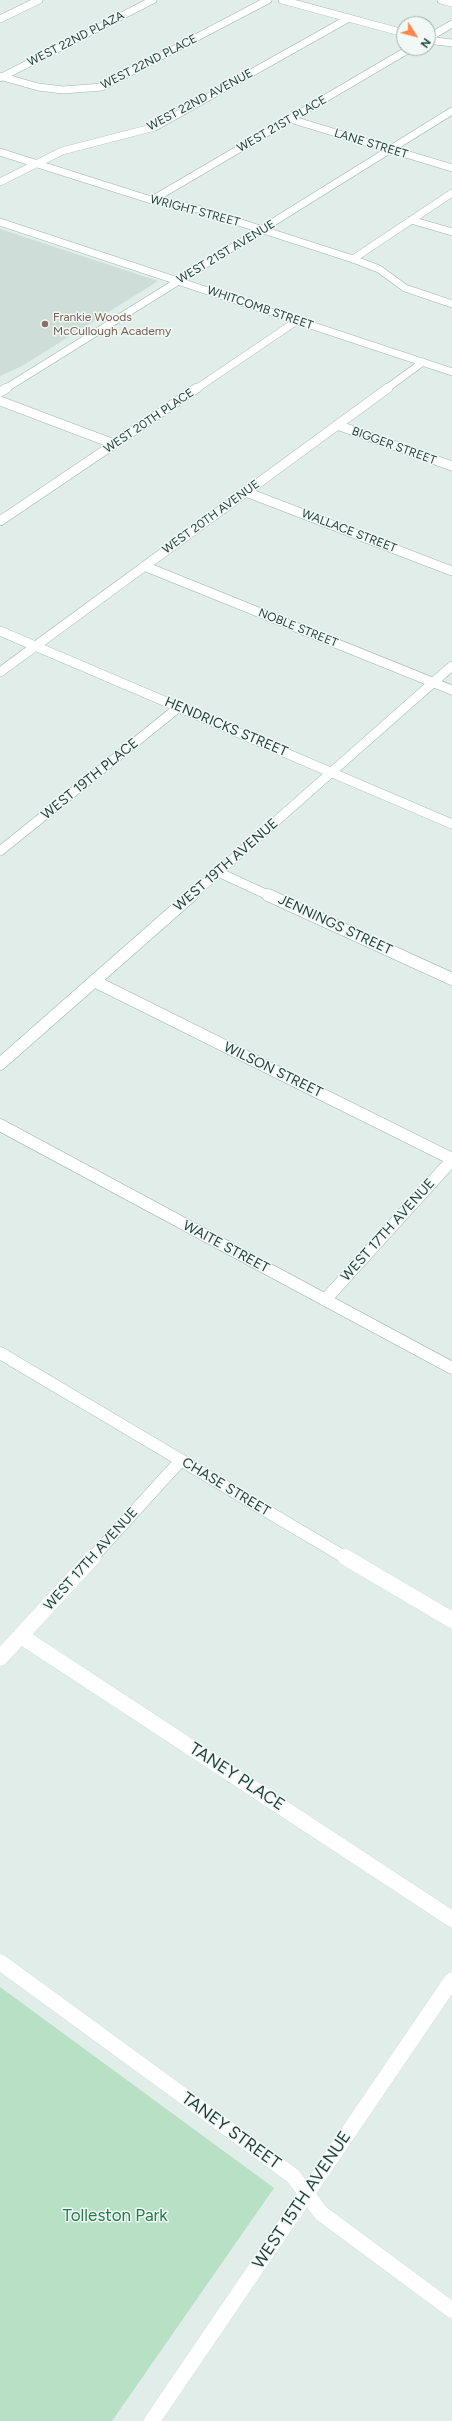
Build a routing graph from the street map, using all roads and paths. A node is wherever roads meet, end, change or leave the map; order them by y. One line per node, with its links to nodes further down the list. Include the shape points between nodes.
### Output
1 (39, 0): 8 (street)
2 (153, 0): 15 (street, WEST 22ND PLAZA)
3 (268, 0): 15 (street, WEST 22ND PLACE, via 113,83 95,89 76,94 45,90)
4 (282, 0): 7 (street)
5 (441, 0): 6 (street)
6 (452, 3)
7 (349, 18): 10 (street); 20 (street, WEST 22ND AVENUE, via 155,127 132,135 71,148)
8 (0, 19)
9 (452, 24): 11 (street)
10 (396, 31)
11 (436, 34)
12 (436, 40): 13 (street)
13 (452, 43)
14 (397, 56): 17 (street, WEST 21ST PLACE)
15 (1, 77)
16 (452, 111): 18 (street, WEST 21ST AVENUE)
17 (290, 119): 18 (street, LANE STREET); 24 (street, WEST 21ST PLACE)
18 (390, 149): 21 (street, LANE STREET); 27 (street, WEST 21ST AVENUE)
19 (0, 152): 20 (street, WRIGHT STREET)
20 (35, 163): 22 (street, WEST 22ND AVENUE); 24 (street, WRIGHT STREET)
21 (452, 168)
22 (0, 182)
23 (452, 193): 25 (street)
24 (152, 200): 27 (street, WRIGHT STREET, via 193,208)
25 (412, 220): 28 (street); 29 (street)
26 (0, 222): 30 (street, WHITCOMB STREET)
27 (262, 230): 29 (street, WRIGHT STREET); 30 (street, WEST 21ST AVENUE)
28 (452, 232)
29 (353, 259): 31 (street, WRIGHT STREET, via 383,271 405,288)
30 (180, 281): 32 (street, WHITCOMB STREET); 35 (street, WEST 21ST AVENUE)
31 (452, 304)
32 (298, 320): 33 (street, WHITCOMB STREET); 38 (street, WEST 20TH PLACE)
33 (422, 362): 34 (street, WHITCOMB STREET); 37 (street, WEST 20TH AVENUE)
34 (452, 372)
35 (0, 392)
36 (0, 401): 38 (street)
37 (337, 425): 39 (street, BIGGER STREET); 40 (street, WEST 20TH AVENUE)
38 (114, 444): 41 (street, WEST 20TH PLACE)
39 (452, 466)
40 (246, 492): 42 (street, WEST 20TH AVENUE); 43 (street, WALLACE STREET)
41 (0, 521)
42 (144, 566): 45 (street, WEST 20TH AVENUE); 48 (street, NOBLE STREET)
43 (452, 570)
44 (0, 631): 45 (street, HENDRICKS STREET)
45 (36, 646): 47 (street, WEST 20TH AVENUE); 50 (street, HENDRICKS STREET)
46 (452, 666): 48 (street, WEST 19TH AVENUE)
47 (0, 672)
48 (434, 682): 49 (street, NOBLE STREET); 51 (street, WEST 19TH AVENUE)
49 (452, 690)
50 (179, 707): 51 (street, HENDRICKS STREET); 53 (street, WEST 19TH PLACE)
51 (331, 772): 52 (street, HENDRICKS STREET); 54 (street, WEST 19TH AVENUE)
52 (452, 824)
53 (0, 851)
54 (218, 872): 55 (street, JENNINGS STREET); 56 (street, WEST 19TH AVENUE)
55 (452, 979)
56 (94, 981): 57 (street, WEST 19TH AVENUE); 59 (street, WILSON STREET)
57 (0, 1064)
58 (0, 1125): 60 (street, WAITE STREET)
59 (452, 1160): 60 (street, WEST 17TH AVENUE)
60 (325, 1300): 62 (street, WAITE STREET)
61 (0, 1353): 63 (street, CHASE STREET)
62 (452, 1368)
63 (181, 1460): 64 (street, CHASE STREET); 65 (street, WEST 17TH AVENUE)
64 (452, 1620)
65 (20, 1636): 66 (street, WEST 17TH AVENUE); 67 (street, TANEY PLACE)
66 (0, 1658)
67 (452, 1919)
68 (0, 1962): 70 (street, TANEY STREET, via 293,2176)
69 (452, 1980): 70 (street, WEST 15TH AVENUE)
70 (306, 2195): 71 (street, TANEY STREET, via 321,2213); 72 (street, WEST 15TH AVENUE)
71 (452, 2310)
72 (152, 2421)

